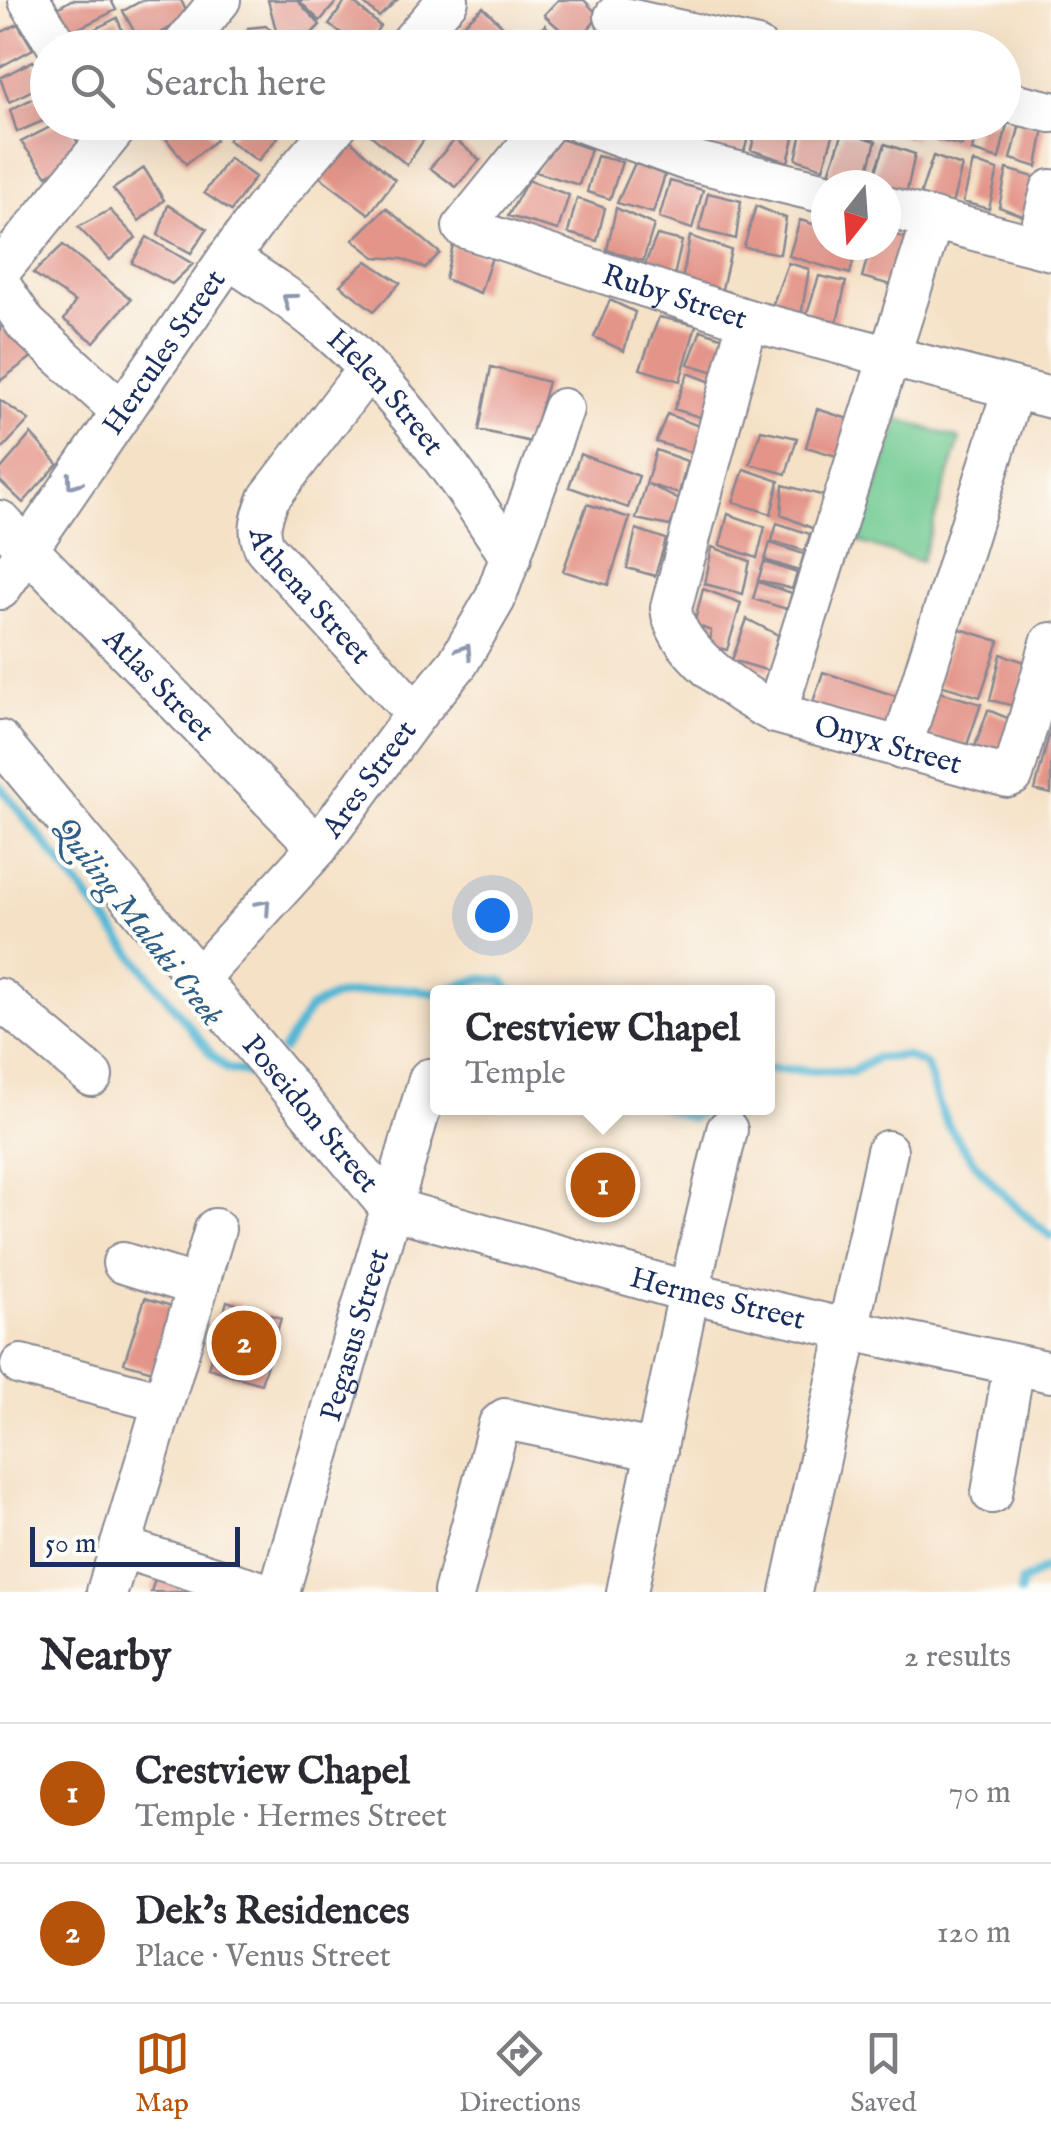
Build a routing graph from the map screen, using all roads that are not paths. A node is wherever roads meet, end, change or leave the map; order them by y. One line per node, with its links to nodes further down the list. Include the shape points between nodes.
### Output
1 (29, 0): 5 (street)
2 (448, 0): 7 (street)
3 (211, 4): 6 (street)
4 (614, 21): 8 (street)
5 (48, 30)
6 (193, 30)
7 (422, 30)
8 (662, 30)
9 (1021, 106): 10 (street)
10 (1051, 112)
11 (102, 140): 21 (street)
12 (324, 140): 20 (street, Hercules Street)
13 (533, 140): 23 (street, Ruby Street, via 463,227)
14 (630, 140): 15 (street, via 684,160)
15 (811, 190)
16 (1051, 190): 19 (street)
17 (901, 211): 18 (street)
18 (934, 219): 19 (street); 24 (street)
19 (1044, 248)
20 (228, 258): 25 (street, Helen Street, one-way to 20, via 324,327); 28 (street, Hercules Street)
21 (0, 271)
22 (0, 285): 28 (street, via 26,324)
23 (748, 320): 24 (street, Ruby Street); 33 (street, Onyx Street, via 670,608 706,666)
24 (887, 356): 26 (street, Ruby Street); 33 (street)
25 (367, 370): 30 (street, Helen Street); 34 (street, Athena Street, via 269,498 260,538)
26 (1032, 394): 36 (street)
27 (563, 409): 30 (street, Ares Street)
28 (122, 412): 29 (street, Hercules Street, one-way to 29)
29 (14, 535): 31 (street, Hercules Street); 37 (street, Atlas Street)
30 (511, 558): 34 (street, Ares Street, one-way to 30, via 479,629)
31 (0, 589)
32 (1051, 643): 36 (street, Onyx Street, via 1013,775)
33 (776, 713): 36 (street, Onyx Street)
34 (416, 714): 37 (street, Ares Street)
35 (0, 741): 38 (street, Poseidon Street)
36 (900, 749)
37 (318, 847): 38 (street, Ares Street, one-way to 37)
38 (199, 978): 44 (street, Poseidon Street)
39 (4, 1010): 40 (street)
40 (92, 1076)
41 (429, 1079): 44 (street, Pegasus Street)
42 (728, 1130): 48 (street)
43 (887, 1151): 49 (street)
44 (390, 1208): 48 (street, Hermes Street); 58 (street, Pegasus Street)
45 (215, 1229): 47 (street)
46 (122, 1263): 47 (street)
47 (198, 1286): 52 (street)
48 (689, 1292): 49 (street, Hermes Street); 53 (street)
49 (850, 1330): 51 (street, Hermes Street); 61 (street)
50 (21, 1365): 52 (street)
51 (1032, 1368): 54 (street)
52 (164, 1402): 55 (street)
53 (657, 1451): 59 (street, via 505,1419); 60 (street)
54 (992, 1493)
55 (120, 1547): 56 (street); 57 (street)
56 (107, 1592)
57 (262, 1592)
58 (279, 1592)
59 (454, 1592)
60 (627, 1592)
61 (792, 1592)

